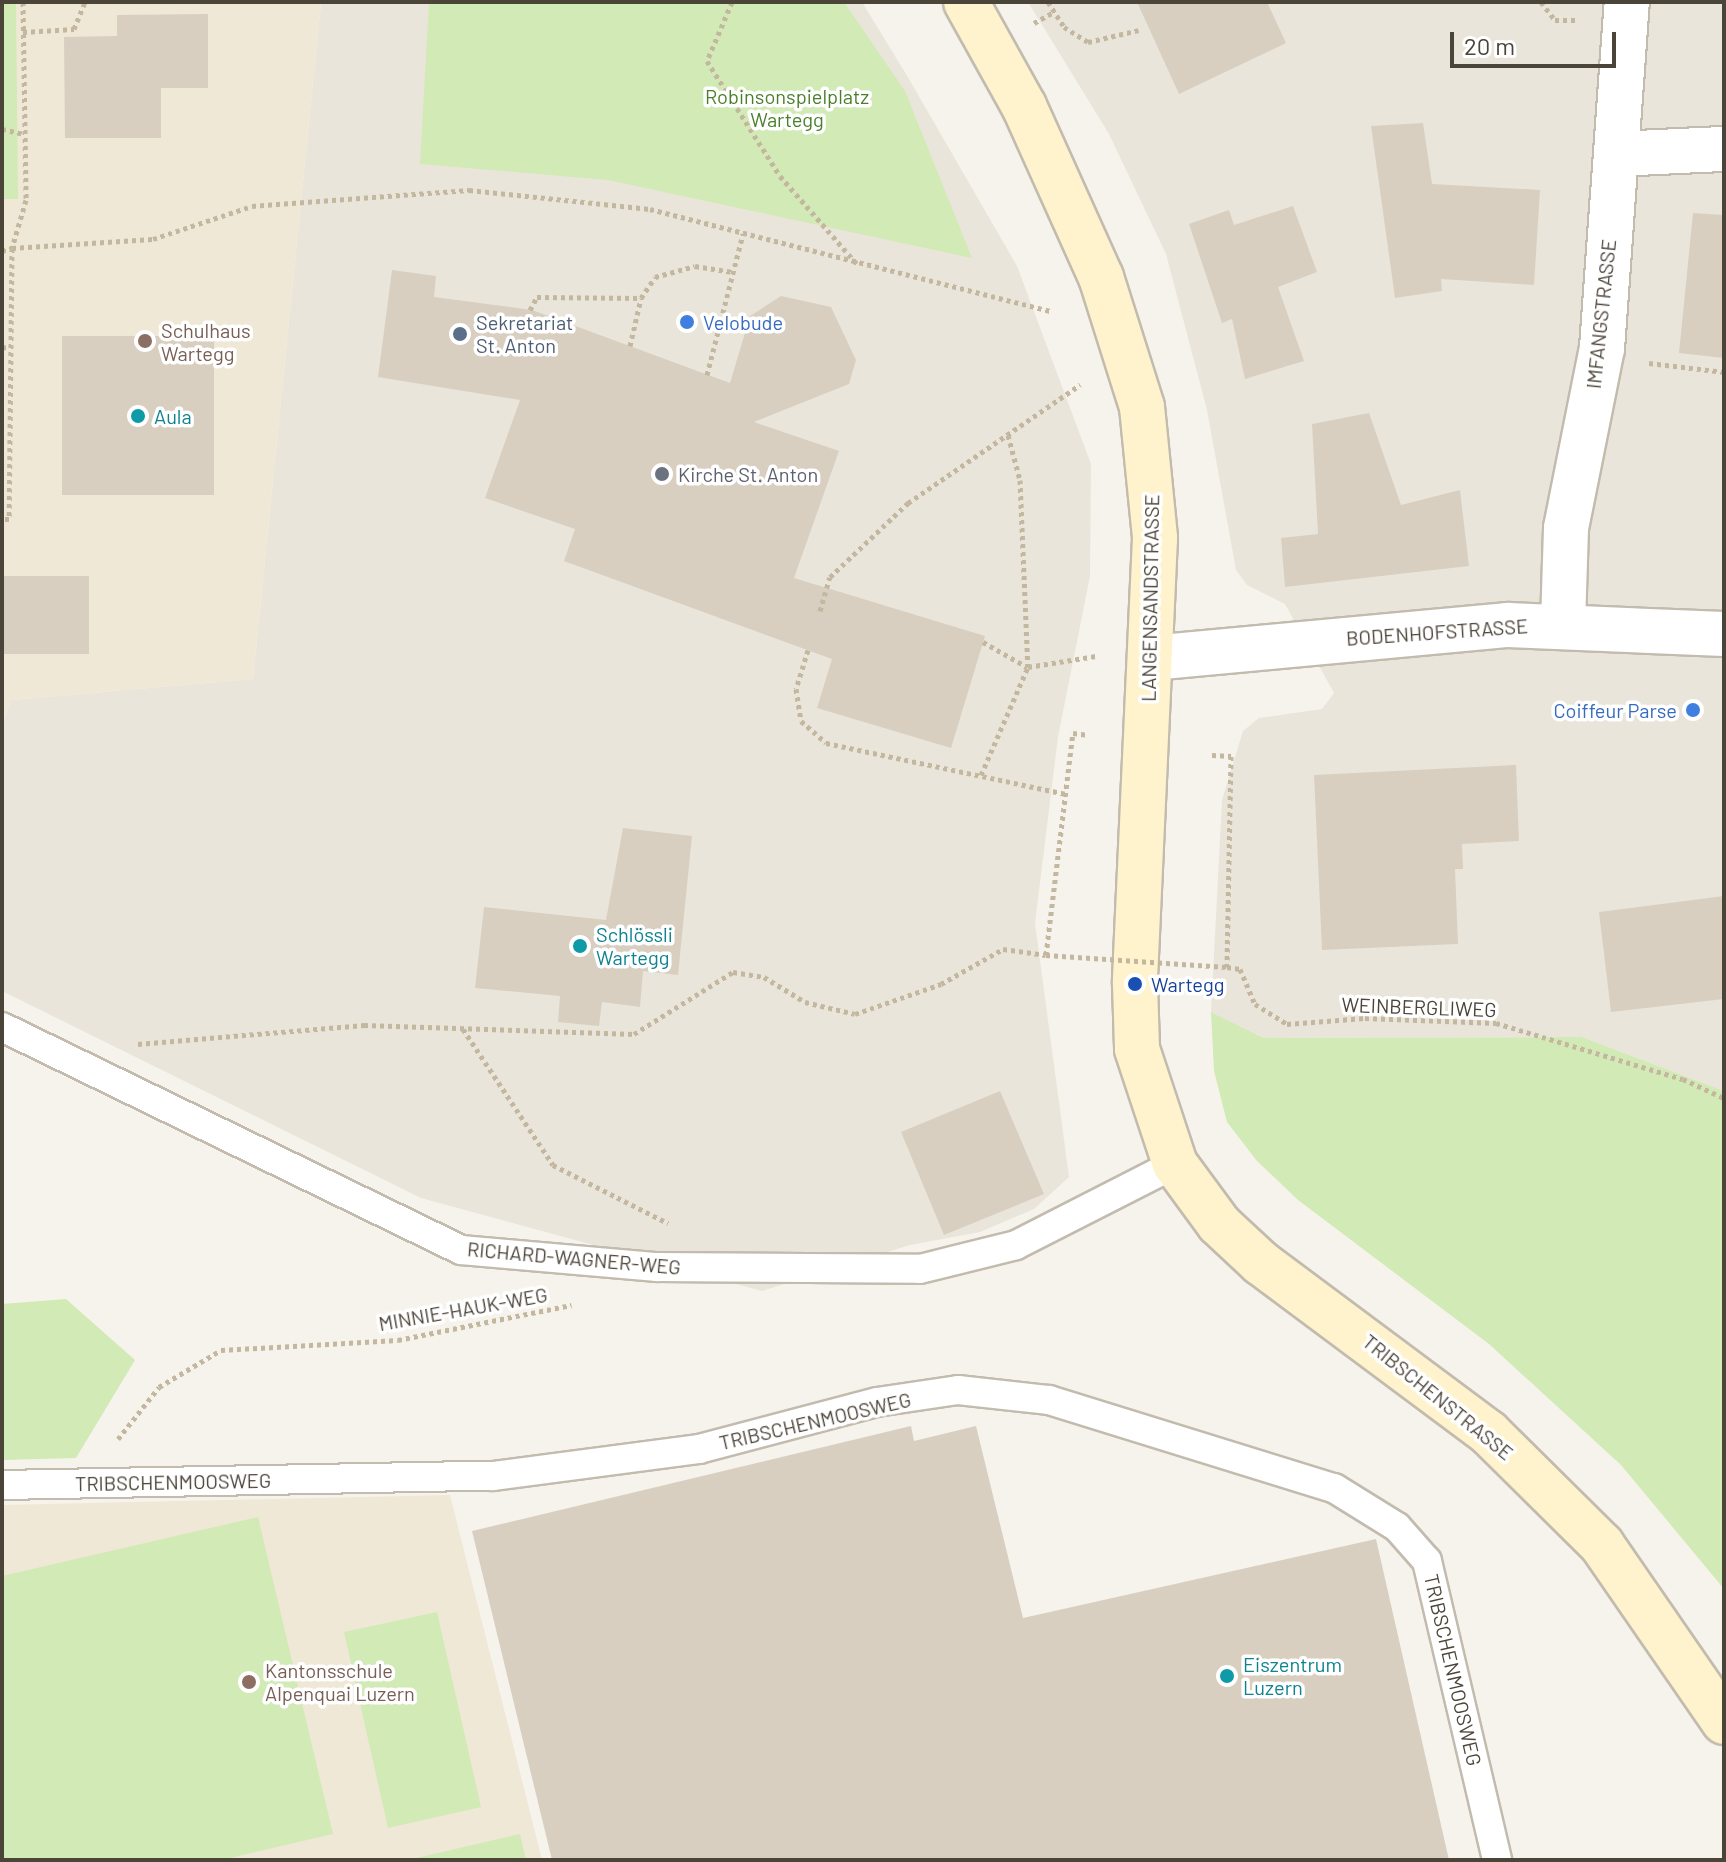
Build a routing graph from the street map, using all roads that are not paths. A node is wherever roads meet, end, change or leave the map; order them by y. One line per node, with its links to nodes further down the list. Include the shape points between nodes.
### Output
1 (966, 2): 7 (street, LANGENSANDSTRASSE, via 1024,106 1095,263 1142,407 1155,505)
2 (1627, 2): 4 (street, IMFANGSTRASSE)
3 (1724, 149): 4 (street)
4 (1616, 154): 5 (street, IMFANGSTRASSE, via 1600,356 1566,528)
5 (1563, 624): 6 (street, BODENHOFSTRASSE); 7 (street, BODENHOFSTRASSE)
6 (1724, 634)
7 (1151, 658): 9 (street, LANGENSANDSTRASSE, via 1135,984)
8 (2, 1027): 10 (lane, RICHARD-WAGNER-WEG, via 461,1250 657,1267 920,1269 1016,1245)
9 (1146, 1088): 10 (street, TRIBSCHENSTRASSE)
10 (1175, 1164): 12 (street, TRIBSCHENSTRASSE, via 1219,1224 1261,1263 1489,1433 1602,1545)
11 (2, 1485): 13 (lane, TRIBSCHENMOOSWEG, via 493,1476 699,1449 877,1402 944,1392 1049,1400 1334,1488 1397,1527 1427,1561)
12 (1724, 1722)
13 (1497, 1860)

